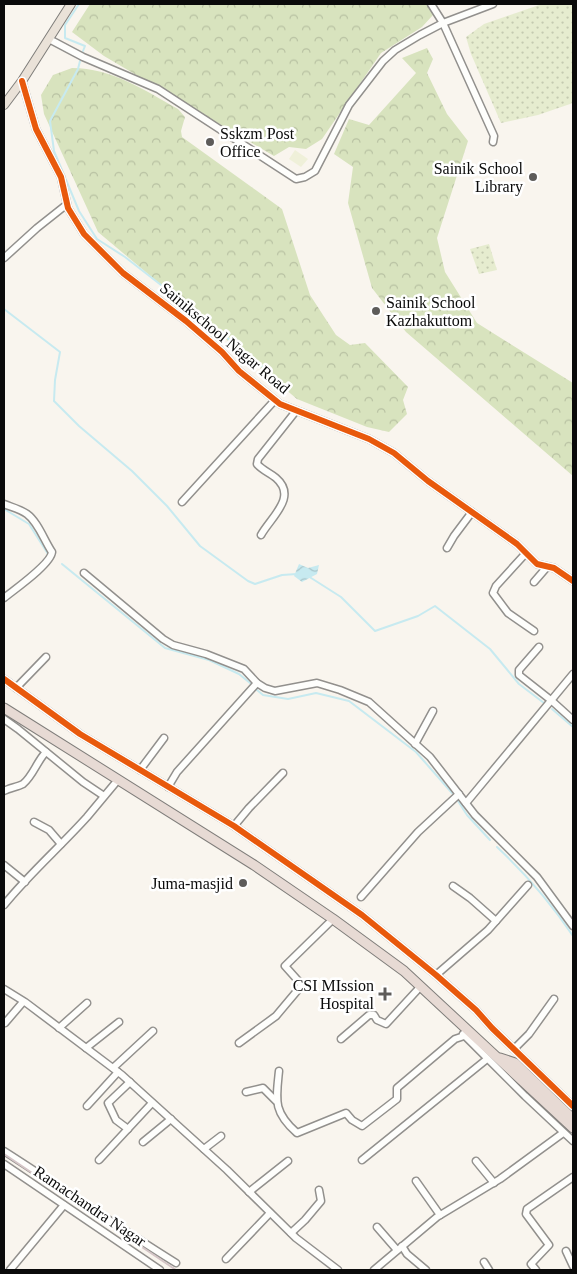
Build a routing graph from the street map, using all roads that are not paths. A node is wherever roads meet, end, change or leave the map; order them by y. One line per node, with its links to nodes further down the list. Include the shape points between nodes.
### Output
1 (71, 4): 5 (main road)
2 (431, 4): 4 (street)
3 (493, 4): 4 (street)
4 (443, 23): 5 (street, via 395,50 383,62 348,105 314,170 296,179 158,89); 8 (street, via 494,136)
5 (48, 39): 6 (main road)
6 (22, 81): 7 (main road); 9 (street, Sainikschool Nagar Road, via 36,129 61,177)
7 (4, 105)
8 (493, 142)
9 (66, 205): 10 (street); 11 (street, Sainikschool Nagar Road, via 84,234 123,273 186,321)
10 (4, 258)
11 (275, 400): 12 (street, Sainikschool Nagar Road); 13 (street)
12 (296, 411): 15 (street, Sainikschool Nagar Road, via 369,439 394,453); 16 (street, via 258,459 259,467 276,478 286,493 280,509)
13 (182, 502)
14 (4, 504): 23 (street, via 28,514 52,552 47,563)
15 (472, 512): 17 (street); 18 (street, Sainikschool Nagar Road)
16 (261, 535)
17 (447, 548)
18 (526, 553): 19 (street, Sainikschool Nagar Road, via 538,564); 24 (street, via 493,593 508,613)
19 (547, 566): 21 (street, Sainikschool Nagar Road); 22 (street)
20 (84, 573): 29 (street, via 172,645 244,669)
21 (573, 581)
22 (534, 582)
23 (4, 598)
24 (534, 631)
25 (539, 647): 31 (street, via 518,672)
26 (46, 657): 30 (street)
27 (573, 674): 31 (street)
28 (4, 679): 30 (street)
29 (257, 683): 37 (street, via 275,691 317,683 354,695 369,702); 42 (street, via 177,772)
30 (16, 688): 39 (street, via 80,734)
31 (552, 701): 35 (street); 46 (street)
32 (4, 708): 41 (highway)
33 (433, 711): 37 (street)
34 (4, 719): 38 (street)
35 (573, 720)
36 (164, 738): 39 (street)
37 (415, 744): 44 (street, via 430,757)
38 (46, 752): 43 (street, via 22,784); 45 (street)
39 (140, 770): 42 (street)
40 (282, 773): 48 (street)
41 (117, 781): 45 (street); 56 (highway, via 254,865)
42 (168, 787): 48 (street)
43 (4, 791)
44 (459, 794): 46 (street); 54 (street, via 418,832)
45 (104, 796): 49 (street)
46 (466, 803): 58 (street, via 537,878)
47 (34, 822): 49 (street, via 49,830)
48 (234, 826): 59 (street, via 362,915)
49 (61, 844): 51 (street)
50 (4, 865): 51 (street)
51 (25, 882): 55 (street)
52 (528, 885): 57 (street)
53 (452, 886): 57 (street)
54 (361, 897)
55 (4, 905)
56 (333, 919): 60 (highway); 72 (street, via 285,966 302,985 276,1016)
57 (496, 921): 59 (street)
58 (573, 926)
59 (436, 975): 74 (street)
60 (421, 986): 67 (highway); 71 (street, via 386,1024 370,1015)
61 (4, 989): 63 (street)
62 (554, 999): 74 (street)
63 (23, 1002): 66 (street); 68 (street)
64 (87, 1003): 68 (street)
65 (119, 1022): 73 (street)
66 (5, 1023)
67 (461, 1024): 70 (street); 75 (highway)
68 (59, 1028): 73 (street)
69 (153, 1031): 76 (street)
70 (464, 1036): 75 (street); 80 (street, via 455,1039 397,1088 397,1099 362,1126 346,1113 297,1133 281,1114)
71 (341, 1039)
72 (239, 1043)
73 (86, 1048): 76 (street)
74 (514, 1049): 83 (street)
75 (491, 1058): 85 (highway, via 515,1063); 86 (highway, via 511,1071); 88 (street); 95 (street)
76 (116, 1070): 78 (street); 82 (street)
77 (279, 1071): 80 (street)
78 (130, 1082): 81 (street); 87 (street, via 108,1103 116,1120)
79 (246, 1092): 80 (street, via 263,1088)
80 (276, 1101)
81 (152, 1103): 84 (street); 87 (street)
82 (87, 1106)
83 (573, 1106)
84 (171, 1119): 91 (street); 92 (street)
85 (573, 1119)
86 (573, 1128)
87 (128, 1129): 94 (street)
88 (563, 1132): 90 (street); 101 (street)
89 (221, 1136): 92 (street)
90 (573, 1141)
91 (143, 1142)
92 (204, 1149): 103 (street)
93 (4, 1150): 113 (street)
94 (99, 1160)
95 (362, 1160)
96 (288, 1161): 103 (street)
97 (476, 1161): 101 (street)
98 (4, 1164): 104 (street, Ramachandra Nagar)
99 (573, 1177): 121 (street, via 527,1209 526,1214 549,1245 530,1264)
100 (416, 1181): 106 (street)
101 (494, 1183): 106 (street)
102 (320, 1190): 108 (street, via 321,1200)
103 (249, 1192): 105 (street)
104 (64, 1205): 115 (street); 116 (street, Ramachandra Nagar)
105 (270, 1213): 108 (street); 111 (street)
106 (440, 1215): 109 (street)
107 (377, 1227): 109 (street)
108 (291, 1233): 117 (street)
109 (399, 1248): 118 (street); 119 (street)
110 (566, 1251): 114 (street)
111 (226, 1259)
112 (484, 1262): 120 (street)
113 (176, 1263)
114 (573, 1266)
115 (10, 1270)
116 (160, 1270)
117 (338, 1270)
118 (374, 1270)
119 (426, 1270)
120 (489, 1270)
121 (536, 1270)

